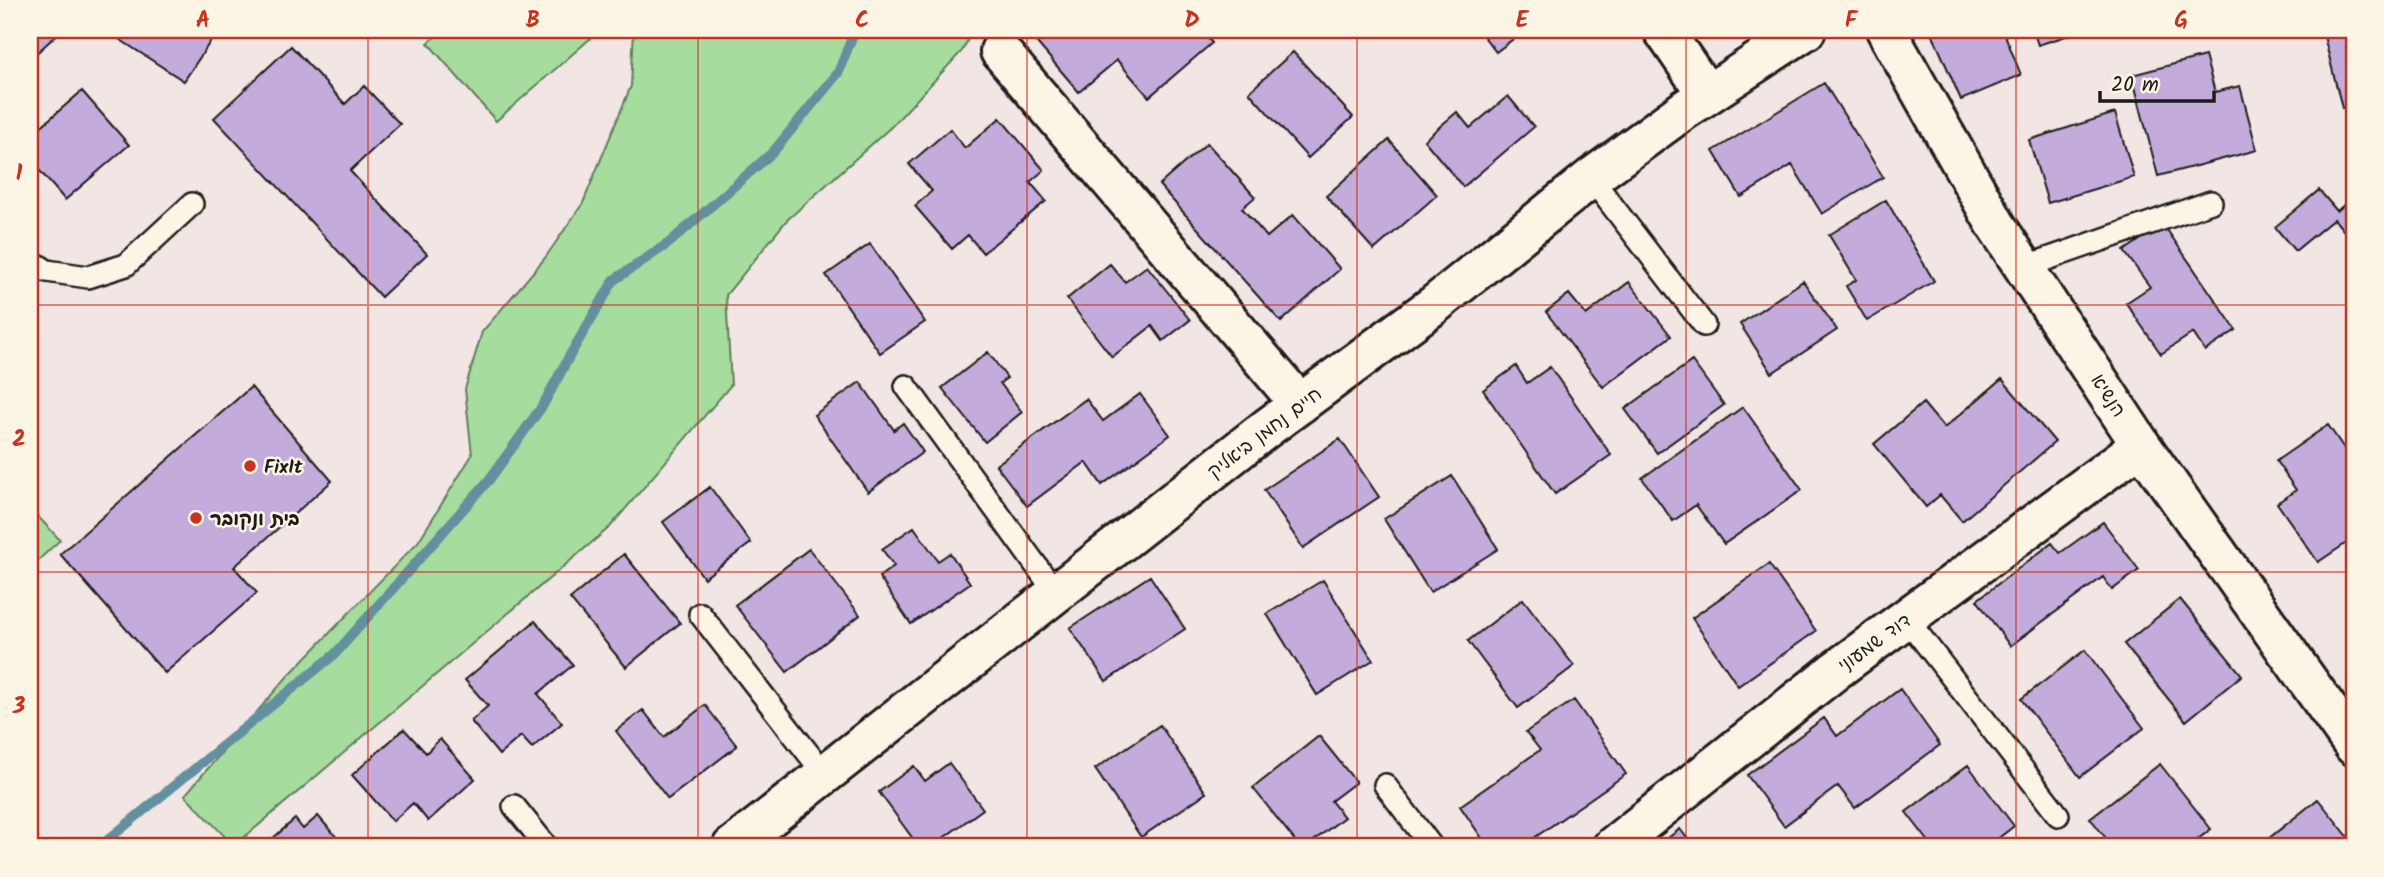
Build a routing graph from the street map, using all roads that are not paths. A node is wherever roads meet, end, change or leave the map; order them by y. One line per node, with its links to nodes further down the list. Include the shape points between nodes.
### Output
1 (1663, 30): 5 (street)
2 (1806, 30): 5 (street, חיים נחמן ביאליק)
3 (1886, 30): 10 (street, הנשיא)
4 (1000, 51): 13 (street)
5 (1707, 94): 6 (street, חיים נחמן ביאליק)
6 (1591, 178): 11 (lane); 13 (street, חיים נחמן ביאליק, via 1434,305)
7 (2211, 202): 10 (lane)
8 (192, 204): 9 (lane, via 126,265 88,277 47,271)
9 (30, 260)
10 (2024, 267): 14 (street, הנשיא)
11 (1704, 325)
12 (906, 386): 15 (lane)
13 (1300, 404): 15 (street, חיים נחמן ביאליק)
14 (2141, 445): 17 (street, דוד שמעוני); 18 (street, הנשיא)
15 (1056, 593): 19 (street, חיים נחמן ביאליק)
16 (700, 614): 19 (lane)
17 (1906, 618): 22 (lane); 26 (street, דוד שמעוני)
18 (2354, 746)
19 (825, 775): 24 (street, חיים נחמן ביאליק)
20 (1385, 785): 25 (lane)
21 (514, 806): 23 (lane)
22 (2058, 815)
23 (547, 847)
24 (732, 847)
25 (1432, 847)
26 (1612, 847)

